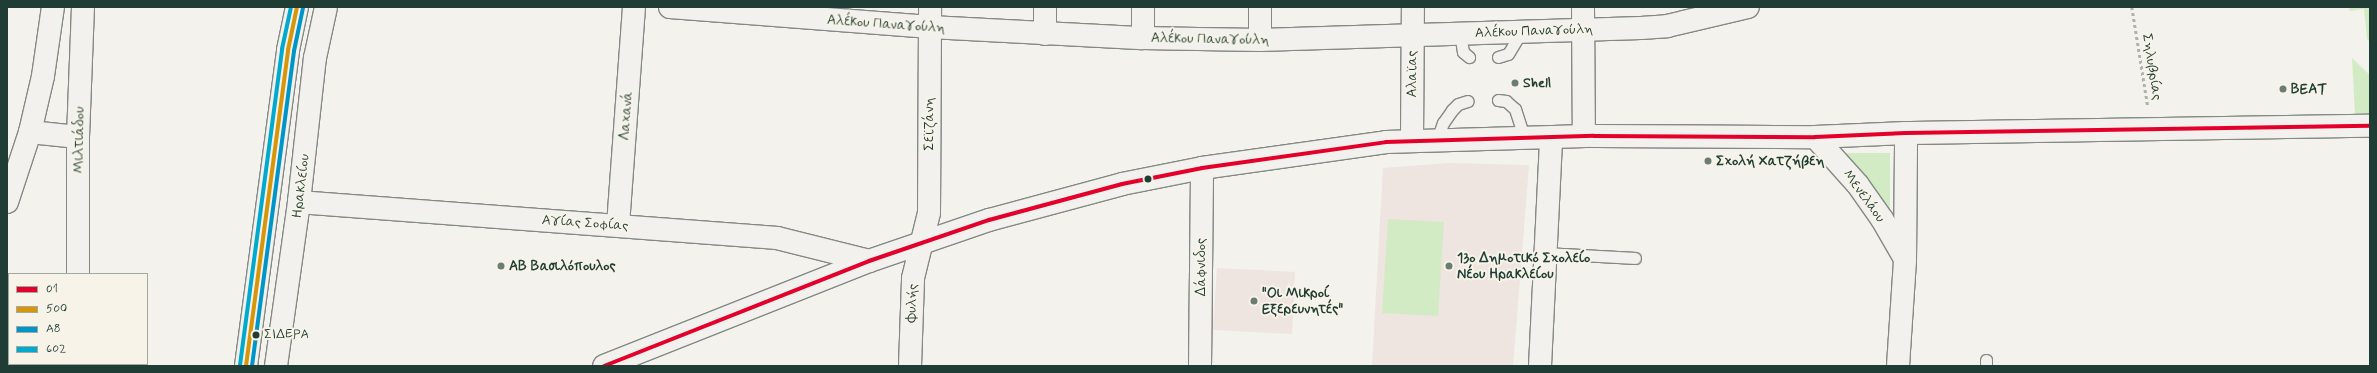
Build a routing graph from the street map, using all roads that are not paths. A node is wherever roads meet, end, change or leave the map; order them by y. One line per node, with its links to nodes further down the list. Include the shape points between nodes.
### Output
1 (53, 7): 27 (street, via 43,76)
2 (83, 7): 30 (street, Μιλτιάδου)
3 (297, 7): 47 (street, via 288,50)
4 (326, 7): 38 (street, Ηρακλείου, via 315,58)
5 (634, 7): 39 (street, Λαχανά)
6 (670, 7): 13 (street, Αλέκου Παναγούλη)
7 (1045, 7): 18 (street)
8 (1143, 7): 20 (street)
9 (1260, 7): 21 (street)
10 (1413, 7): 19 (street, Αλαϊας)
11 (1583, 7): 15 (street)
12 (1743, 8): 15 (street, Αλέκου Παναγούλη, via 1667,26)
13 (747, 10): 14 (street, Αλέκου Παναγούλη)
14 (930, 17): 18 (street, Αλέκου Παναγούλη); 40 (street, Σεϊζάνη, via 929,213)
15 (1583, 30): 16 (street, Αλέκου Παναγούλη); 29 (street)
16 (1521, 32): 17 (street, Αλέκου Παναγούλη); 23 (lane, via 1508,54)
17 (1460, 33): 19 (street, Αλέκου Παναγούλη); 22 (lane, via 1463,52)
18 (1045, 34): 20 (street, Αλέκου Παναγούλη)
19 (1413, 35): 21 (street, Αλέκου Παναγούλη); 34 (street, Αλαϊας)
20 (1143, 38): 21 (street, Αλέκου Παναγούλη)
21 (1260, 40)
22 (1469, 57)
23 (1498, 58)
24 (1498, 100): 33 (lane, via 1506,101 1515,109)
25 (1468, 101): 35 (lane, via 1458,104 1452,110 1443,123)
26 (2370, 126): 28 (street)
27 (30, 132): 30 (street); 37 (street)
28 (1906, 133): 32 (street); 43 (street, Μενελάου)
29 (1584, 136): 31 (street); 32 (street)
30 (78, 137): 45 (street, Μιλτιάδου)
31 (1551, 137): 33 (street); 41 (street)
32 (1815, 137): 43 (street, Μενελάου, via 1858,185 1882,219)
33 (1524, 138): 35 (street)
34 (1412, 140): 35 (street); 36 (street)
35 (1437, 140)
36 (1202, 168): 40 (street, via 1122,184 989,220); 51 (street, Δάφνιδος)
37 (7, 202)
38 (300, 202): 39 (street, Αγίας Σοφίας); 48 (street, Ηρακλείου)
39 (618, 225): 44 (street, Αγίας Σοφίας, via 778,238)
40 (924, 241): 44 (street); 50 (street, Φυλής, via 913,278)
41 (1545, 253): 42 (lane); 52 (street)
42 (1635, 258)
43 (1905, 260): 53 (street, Μενελάου)
44 (869, 261): 46 (street)
45 (78, 273)
46 (628, 361): 49 (street)
47 (246, 366)
48 (276, 366)
49 (604, 366)
50 (910, 366)
51 (1200, 366)
52 (1540, 366)
53 (1898, 366)

